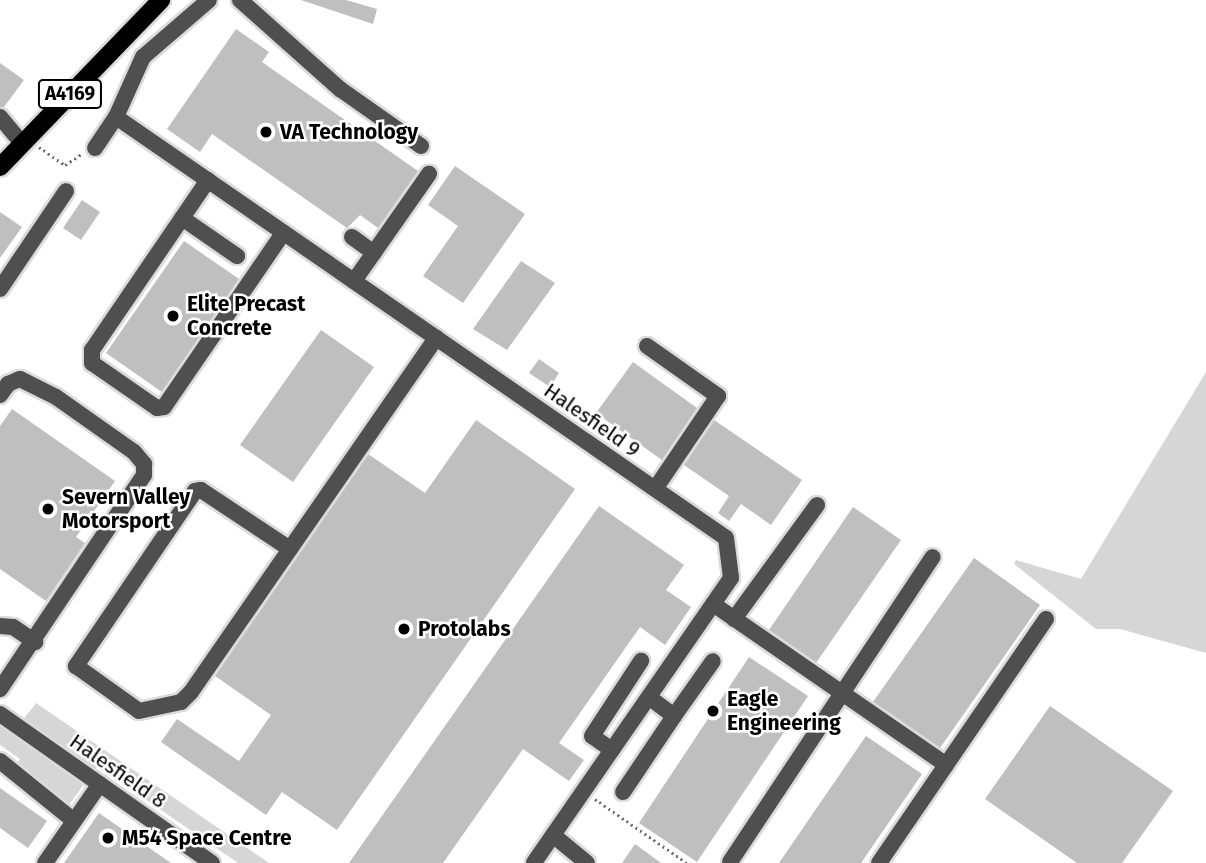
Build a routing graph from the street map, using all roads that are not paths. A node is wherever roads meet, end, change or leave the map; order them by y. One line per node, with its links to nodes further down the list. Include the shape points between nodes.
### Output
1 (161, 0): 6 (main road, A4169)
2 (209, 0): 5 (street, via 143,57)
3 (240, 0): 7 (street, via 340,89)
4 (0, 117): 6 (street)
5 (116, 117): 8 (street); 11 (street, Halesfield 9)
6 (22, 143): 9 (main road, A4169)
7 (421, 146)
8 (95, 148)
9 (0, 167)
10 (429, 174): 16 (street)
11 (208, 180): 13 (street); 14 (street, Halesfield 9)
12 (66, 191): 19 (street)
13 (182, 218): 14 (street, via 89,355 92,363 161,409); 17 (street)
14 (284, 233): 18 (street, Halesfield 9)
15 (352, 237): 16 (street)
16 (374, 253): 18 (street)
17 (237, 256)
18 (354, 281): 20 (street, Halesfield 9)
19 (0, 289)
20 (436, 338): 23 (street, Halesfield 9); 25 (street)
21 (647, 346): 23 (street, via 718,396)
22 (0, 395): 31 (street, via 8,384 20,379 56,397 144,464 135,492)
23 (655, 489): 27 (street, Halesfield 9, via 726,538 731,578)
24 (817, 505): 28 (street)
25 (290, 549): 25 (street, via 181,702 139,711 76,666 195,491 201,490)
26 (933, 557): 35 (street)
27 (713, 604): 28 (street); 36 (street, Halesfield 9)
28 (734, 619): 35 (street)
29 (1046, 619): 41 (street)
30 (0, 626): 31 (street, via 13,627)
31 (35, 642): 34 (street)
32 (641, 661): 39 (street, via 592,736)
33 (713, 661): 38 (street)
34 (0, 690)
35 (842, 693): 41 (street); 46 (street)
36 (649, 697): 38 (street); 39 (street, Halesfield 9)
37 (0, 714): 42 (street, Halesfield 8)
38 (674, 716): 43 (street)
39 (612, 750): 45 (street, Halesfield 9)
40 (0, 761): 44 (street)
41 (946, 765): 51 (street)
42 (100, 785): 44 (street); 48 (street, Halesfield 8)
43 (623, 792)
44 (74, 821): 47 (street)
45 (554, 835): 49 (street, Halesfield 9); 50 (street)
46 (730, 862)
47 (45, 863)
48 (212, 863)
49 (534, 863)
50 (587, 863)
51 (879, 863)

